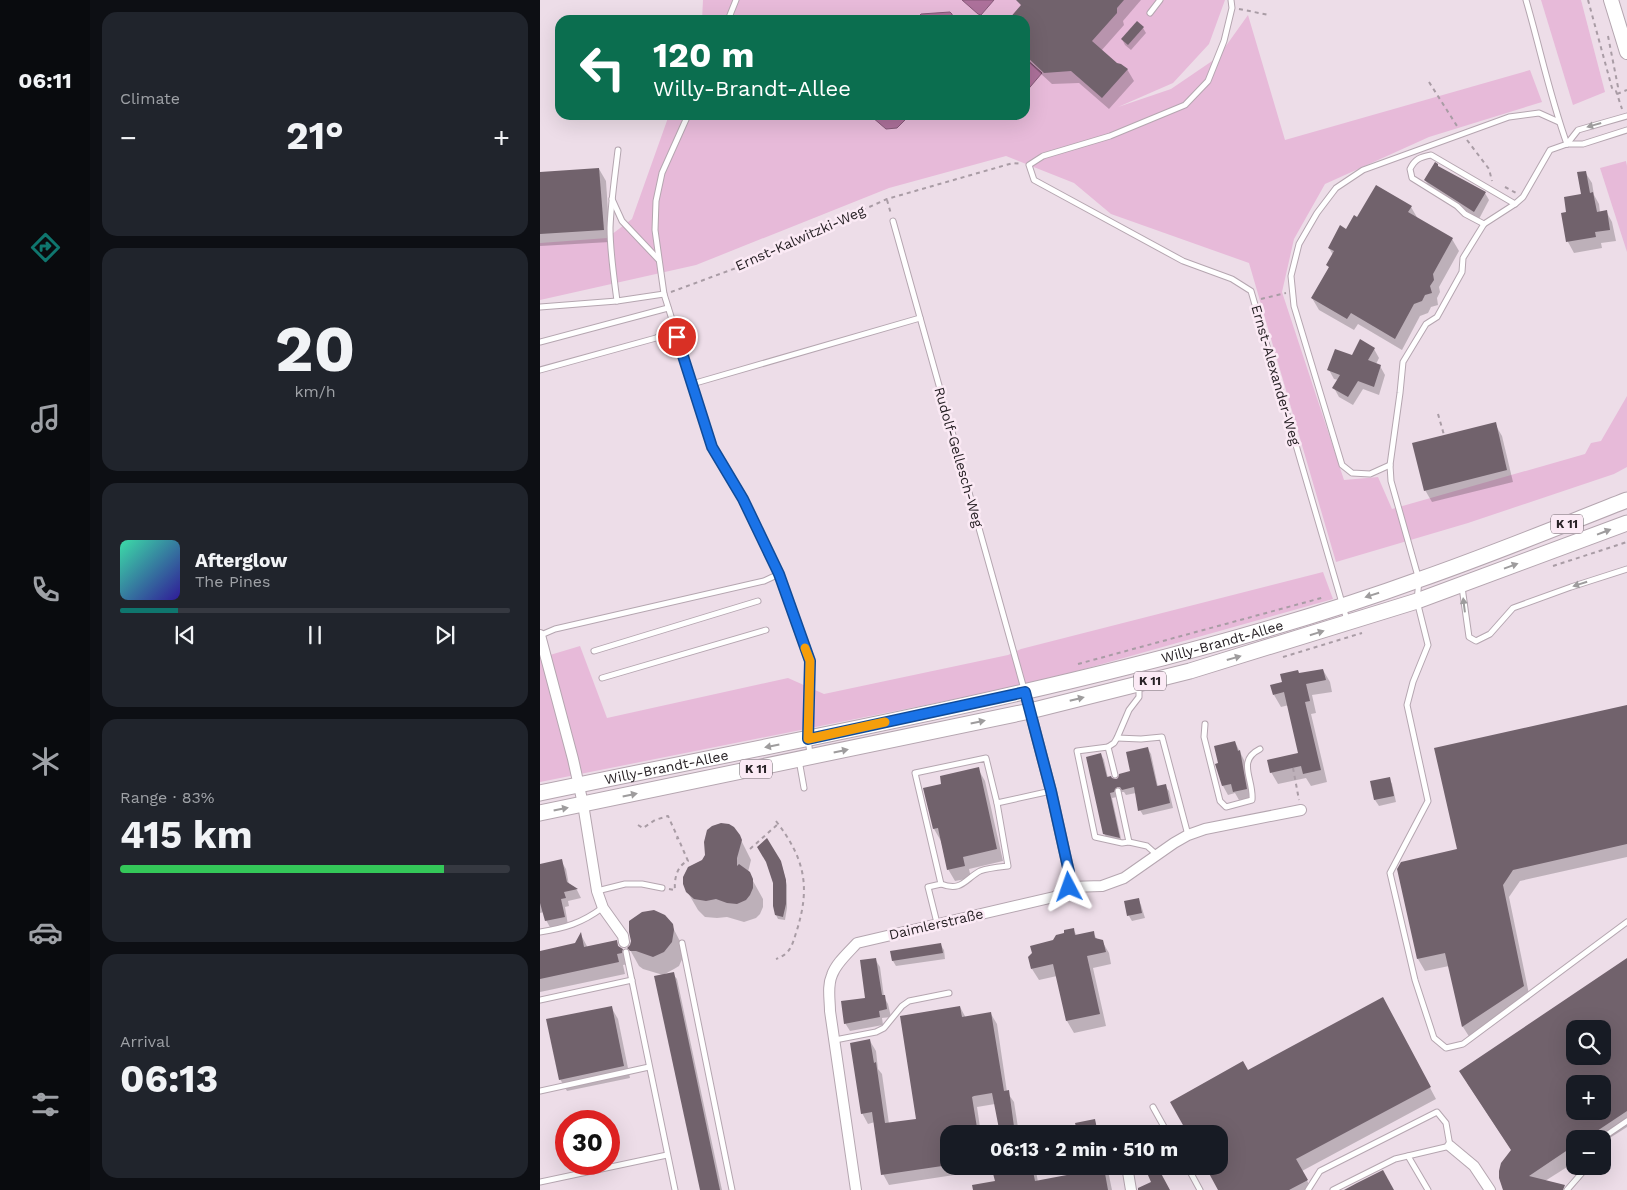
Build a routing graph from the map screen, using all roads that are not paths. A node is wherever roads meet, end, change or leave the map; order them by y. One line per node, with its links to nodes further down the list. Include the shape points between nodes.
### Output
1 (736, 0): 7 (lane)
2 (1160, 0): 6 (lane)
3 (1231, 0): 36 (lane, Ernst-Alexander-Weg, via 1224,41 1208,81 1185,105 1110,136 1043,156 1029,165 1034,180 1182,261 1232,279 1251,291)
4 (1526, 0): 11 (lane)
5 (1611, 0): 8 (main road)
6 (1150, 13)
7 (730, 15)
8 (1627, 52)
9 (1627, 116): 13 (lane, one-way to 13, via 1578,130)
10 (686, 120): 19 (lane, via 662,173 656,202)
11 (1559, 122): 13 (lane); 29 (lane, via 1539,113 1509,117 1363,170 1336,188 1299,244 1291,276 1294,306 1342,465 1352,473 1370,474)
12 (1627, 130): 13 (lane, via 1583,144)
13 (1567, 144): 16 (lane, via 1550,150 1523,197)
14 (618, 150): 15 (lane)
15 (612, 198): 19 (lane, via 622,220); 21 (lane, via 610,228)
16 (1515, 204): 18 (lane); 18 (lane, via 1431,155 1414,162 1410,169 1412,178)
17 (893, 221): 24 (lane, Rudolf-Gellesch-Weg)
18 (1484, 224): 29 (lane, via 1463,258 1462,272 1437,318 1426,324 1402,362)
19 (658, 260): 20 (lane)
20 (664, 294): 21 (lane); 23 (lane)
21 (617, 301): 22 (lane)
22 (540, 307)
23 (668, 308): 25 (lane); 26 (lane)
24 (920, 318): 28 (lane); 45 (lane, Rudolf-Gellesch-Weg)
25 (673, 326): 27 (lane, via 656,338); 28 (lane)
26 (540, 342)
27 (540, 370)
28 (692, 384): 33 (lane, via 712,447 743,499)
29 (1390, 465): 34 (lane, via 1390,481)
30 (1627, 500): 34 (main road, Willy-Brandt-Allee / K 11)
31 (1627, 523): 35 (main road, Willy-Brandt-Allee / K 11, one-way to 31)
32 (1627, 569): 35 (lane, one-way to 35, via 1513,608 1490,634 1476,641 1469,637)
33 (779, 574): 41 (lane, via 764,581); 49 (lane, via 810,661)
34 (1419, 580): 36 (main road, Willy-Brandt-Allee / K 11, one-way to 36); 38 (lane)
35 (1462, 584): 38 (main road, Willy-Brandt-Allee / K 11)
36 (1342, 599): 39 (lane, Ernst-Alexander-Weg); 45 (main road, Willy-Brandt-Allee / K 11, via 1216,643)
37 (758, 601): 42 (lane)
38 (1417, 601): 39 (main road, Willy-Brandt-Allee / K 11); 71 (lane, via 1428,645 1407,705 1428,801 1390,873 1415,980 1434,1038 1446,1048 1463,1044)
39 (1348, 623): 44 (main road, Willy-Brandt-Allee / K 11, one-way to 39)
40 (766, 630): 43 (lane)
41 (540, 635): 54 (street)
42 (594, 651)
43 (602, 678)
44 (1140, 684): 46 (main road, Willy-Brandt-Allee / K 11, one-way to 44); 48 (lane, via 1139,697 1129,710)
45 (1025, 692): 46 (street); 49 (main road, Willy-Brandt-Allee / K 11)
46 (1030, 711): 52 (main road, Willy-Brandt-Allee / K 11, one-way to 46); 56 (street)
47 (1205, 724): 51 (lane, via 1204,737 1220,801 1226,806 1252,800 1246,763 1251,753)
48 (1117, 738): 50 (lane); 63 (lane, via 1162,736)
49 (808, 739): 52 (lane); 54 (main road, Willy-Brandt-Allee / K 11, one-way to 54)
50 (1108, 747): 53 (lane); 64 (lane, via 1077,751 1095,836)
51 (1260, 749)
52 (805, 758): 55 (lane); 60 (main road, Willy-Brandt-Allee / K 11, one-way to 52)
53 (1115, 775)
54 (578, 785): 58 (main road, Willy-Brandt-Allee / K 11); 60 (street)
55 (804, 788)
56 (1051, 791): 59 (lane); 67 (street, via 1069,872)
57 (1118, 791): 64 (lane)
58 (540, 793)
59 (997, 803): 66 (lane, via 1008,866 980,871 965,884 949,887); 66 (lane, via 986,758 914,773)
60 (583, 804): 62 (main road, Willy-Brandt-Allee / K 11, one-way to 60); 69 (street)
61 (1302, 810): 63 (street)
62 (540, 813)
63 (1188, 835): 65 (street)
64 (1129, 842): 65 (lane, via 1147,846)
65 (1156, 854): 67 (street, via 1124,878 1102,886)
66 (941, 884): 72 (lane, via 928,887)
67 (1069, 887): 72 (street, Daimlerstraße, via 1054,897)
68 (662, 888): 69 (lane, via 625,884)
69 (597, 891): 70 (street)
70 (603, 908): 73 (lane, via 587,919); 75 (street, via 623,936)
71 (1627, 922)
72 (937, 923): 79 (street, Daimlerstraße, via 857,943 843,958 832,974 829,992)
73 (540, 932)
74 (682, 943): 94 (lane)
75 (625, 946): 76 (lane)
76 (632, 980): 78 (lane); 80 (lane)
77 (949, 993): 79 (lane, via 909,1001 884,1028 876,1032)
78 (540, 1000)
79 (834, 1040): 95 (street, Daimlerstraße)
80 (649, 1067): 81 (lane); 87 (lane)
81 (540, 1091)
82 (1154, 1107): 84 (lane)
83 (1627, 1121): 85 (lane)
84 (1163, 1125)
85 (1611, 1132)
86 (1450, 1146): 88 (lane); 98 (lane, via 1446,1123 1437,1112 1320,1171); 101 (street, via 1474,1166)
87 (667, 1155): 92 (lane); 93 (lane)
88 (1408, 1156): 99 (lane); 100 (lane)
89 (1128, 1175): 96 (street)
90 (1192, 1175): 97 (lane)
91 (1580, 1175): 102 (lane)
92 (540, 1182)
93 (675, 1190)
94 (732, 1190)
95 (856, 1190)
96 (1131, 1190)
97 (1200, 1190)
98 (1308, 1190)
99 (1333, 1190)
100 (1428, 1190)
101 (1490, 1190)
102 (1567, 1190)

